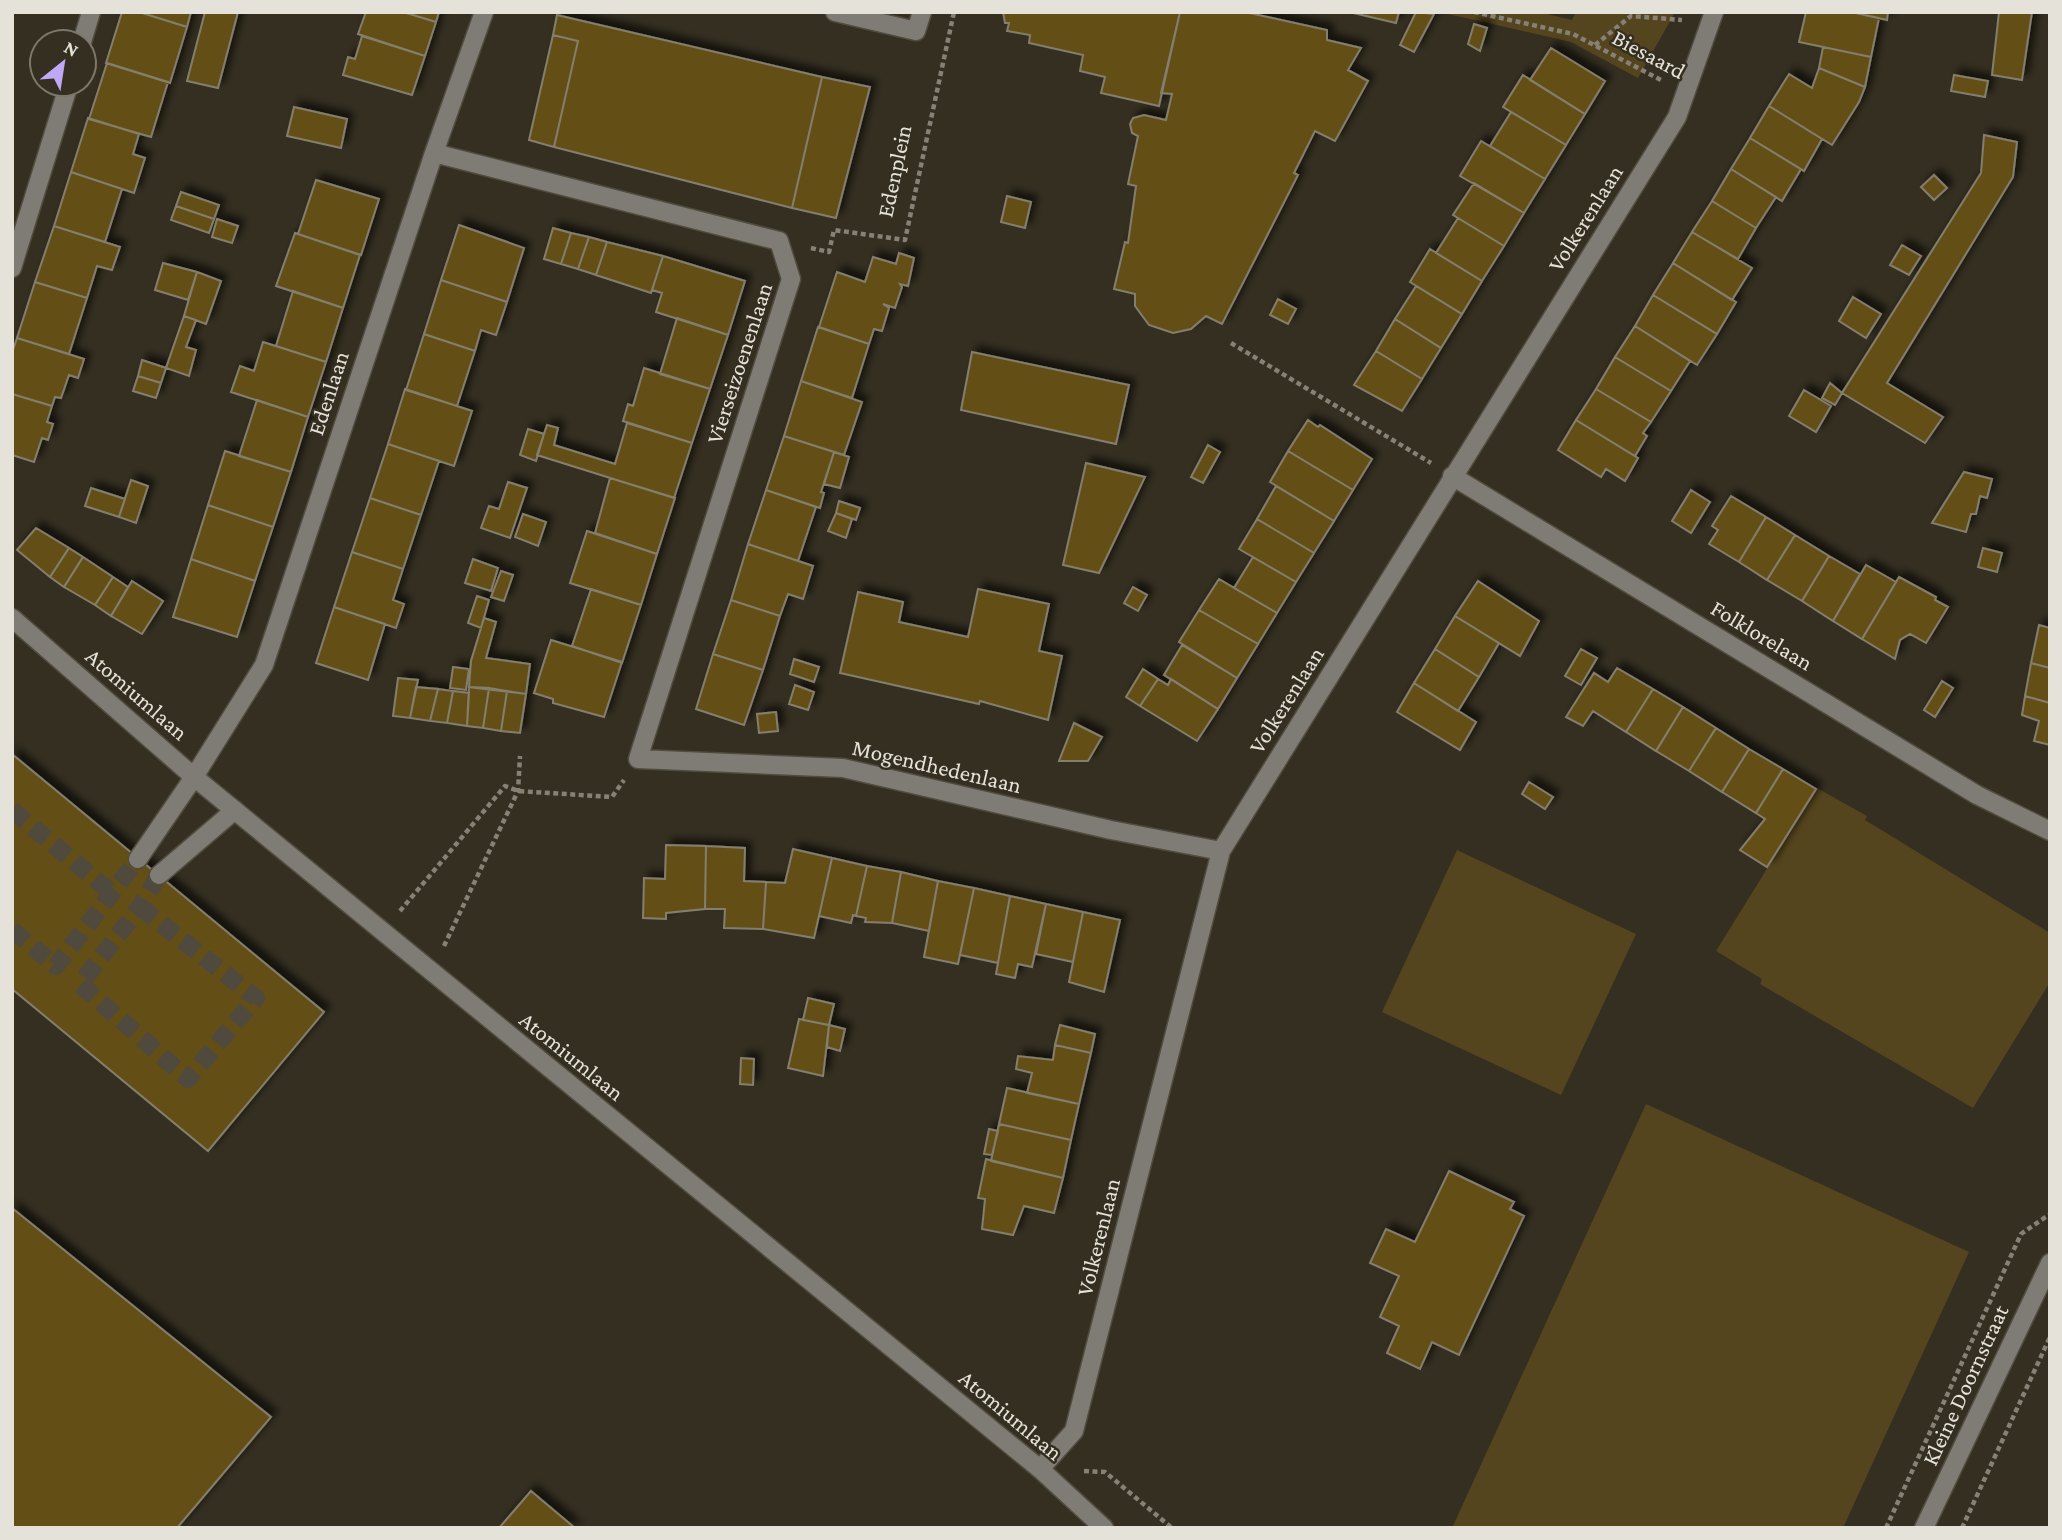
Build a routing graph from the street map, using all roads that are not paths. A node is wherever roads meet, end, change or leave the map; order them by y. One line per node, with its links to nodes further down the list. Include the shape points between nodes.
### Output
1 (484, 12): 6 (street, Edenlaan)
2 (835, 12): 3 (street, via 916,31)
3 (922, 12)
4 (1712, 18): 8 (street, Volkerenlaan, via 1677,117)
5 (65, 98): 7 (street)
6 (434, 153): 10 (street, Vierseizoenenlaan, via 779,241 792,279); 11 (street, Edenlaan, via 264,665)
7 (12, 268)
8 (1452, 476): 13 (street, Folklorelaan, via 1977,795); 14 (street, Volkerenlaan)
9 (12, 618): 11 (street, Atomiumlaan)
10 (638, 759): 14 (street, Mogendhedenlaan, via 843,768)
11 (194, 777): 12 (street, Atomiumlaan); 15 (street, Edenlaan)
12 (234, 810): 16 (street); 18 (street, Atomiumlaan)
13 (2050, 831)
14 (1222, 851): 18 (street, Volkerenlaan, via 1074,1431)
15 (138, 859)
16 (159, 875)
17 (2050, 1263): 20 (street, Kleine Doornstraat)
18 (1040, 1469): 19 (street, Atomiumlaan)
19 (1104, 1528)
20 (1924, 1528)

